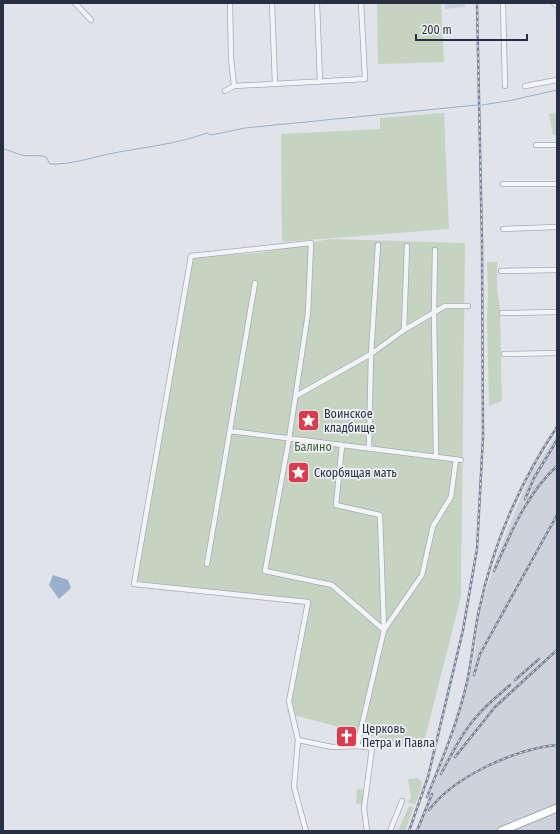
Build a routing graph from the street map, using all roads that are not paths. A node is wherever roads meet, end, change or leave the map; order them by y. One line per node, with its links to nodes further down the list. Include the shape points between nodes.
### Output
1 (75, 3): 9 (street)
2 (230, 3): 13 (street)
3 (272, 3): 12 (street)
4 (317, 3): 11 (street)
5 (361, 3): 11 (street, via 365,79)
6 (503, 3): 14 (street)
7 (554, 3): 8 (street)
8 (557, 6)
9 (91, 20)
10 (557, 80): 15 (street)
11 (320, 82): 12 (street)
12 (275, 84): 13 (street)
13 (234, 86): 16 (street)
14 (505, 86)
15 (525, 86)
16 (224, 91)
17 (536, 145): 18 (street)
18 (557, 145)
19 (503, 184): 20 (street)
20 (557, 184)
21 (557, 227): 22 (street)
22 (503, 228)
23 (378, 245): 35 (street)
24 (407, 246): 33 (street)
25 (435, 250): 30 (street)
26 (557, 270): 27 (street)
27 (501, 271)
28 (255, 284): 38 (street)
29 (468, 306): 30 (street, via 445,306)
30 (434, 312): 33 (street); 42 (street)
31 (557, 312): 32 (street)
32 (502, 313)
33 (404, 330): 35 (street)
34 (557, 353): 36 (street)
35 (371, 354): 37 (street); 41 (street)
36 (504, 354)
37 (296, 396): 39 (street); 47 (street, via 308,313 311,243 191,256 134,584 308,602 289,701)
38 (230, 431): 39 (street); 45 (street)
39 (289, 439): 40 (street); 46 (street, via 265,570 332,585)
40 (342, 445): 41 (street); 46 (street, via 336,505 380,515)
41 (369, 448): 42 (street)
42 (436, 456): 43 (street)
43 (456, 459): 44 (street); 46 (street, via 451,497 433,526 422,575)
44 (461, 460)
45 (207, 564)
46 (384, 630): 48 (street)
47 (298, 740): 48 (street, via 332,747); 51 (street, via 294,787)
48 (357, 746): 52 (street, via 372,748 364,808)
49 (402, 801): 53 (street)
50 (557, 808): 54 (main road)
51 (306, 831)
52 (367, 831)
53 (390, 831)
54 (501, 831)

